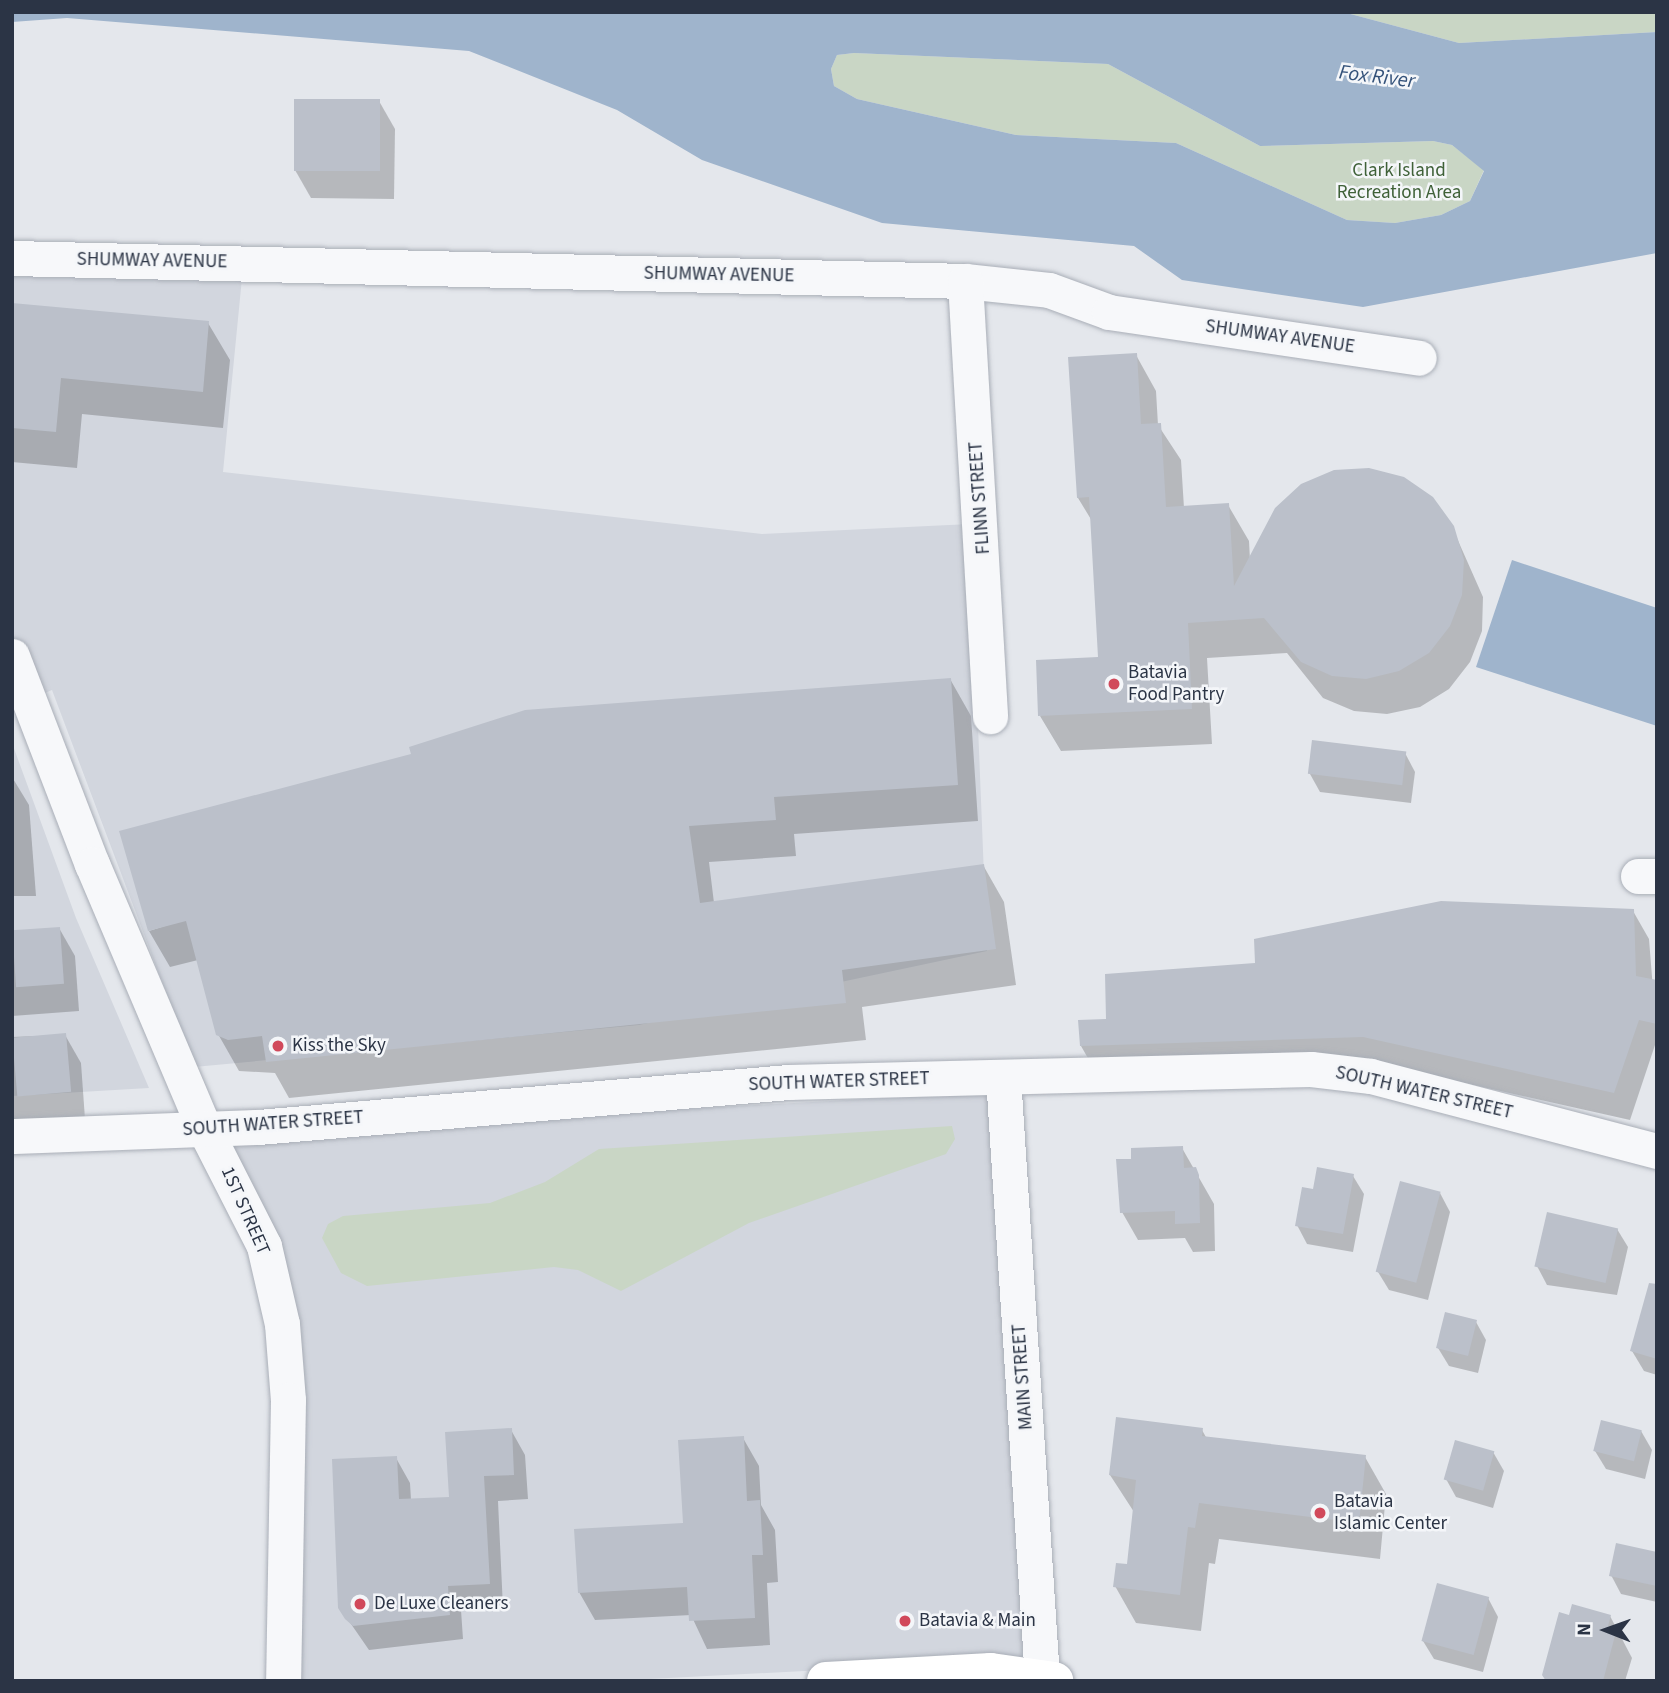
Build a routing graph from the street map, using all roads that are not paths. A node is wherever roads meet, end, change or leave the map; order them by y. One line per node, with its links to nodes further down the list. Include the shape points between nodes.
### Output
1 (12, 258): 2 (street, SHUMWAY AVENUE)
2 (965, 281): 3 (street, SHUMWAY AVENUE, via 1049,290 1109,312); 5 (street, FLINN STREET)
3 (1419, 358)
4 (12, 656): 7 (street, 1ST STREET, via 92,864)
5 (990, 716)
6 (1003, 1077): 7 (street, SOUTH WATER STREET, via 788,1082); 9 (street, SOUTH WATER STREET, via 1342,1070); 10 (street, MAIN STREET)
7 (205, 1129): 8 (street, SOUTH WATER STREET); 11 (street, 1ST STREET, via 264,1247 282,1324 288,1400)
8 (12, 1136)
9 (1657, 1151)
10 (1048, 1679): 12 (main road, via 991,1672)
11 (283, 1681)
12 (826, 1681)

